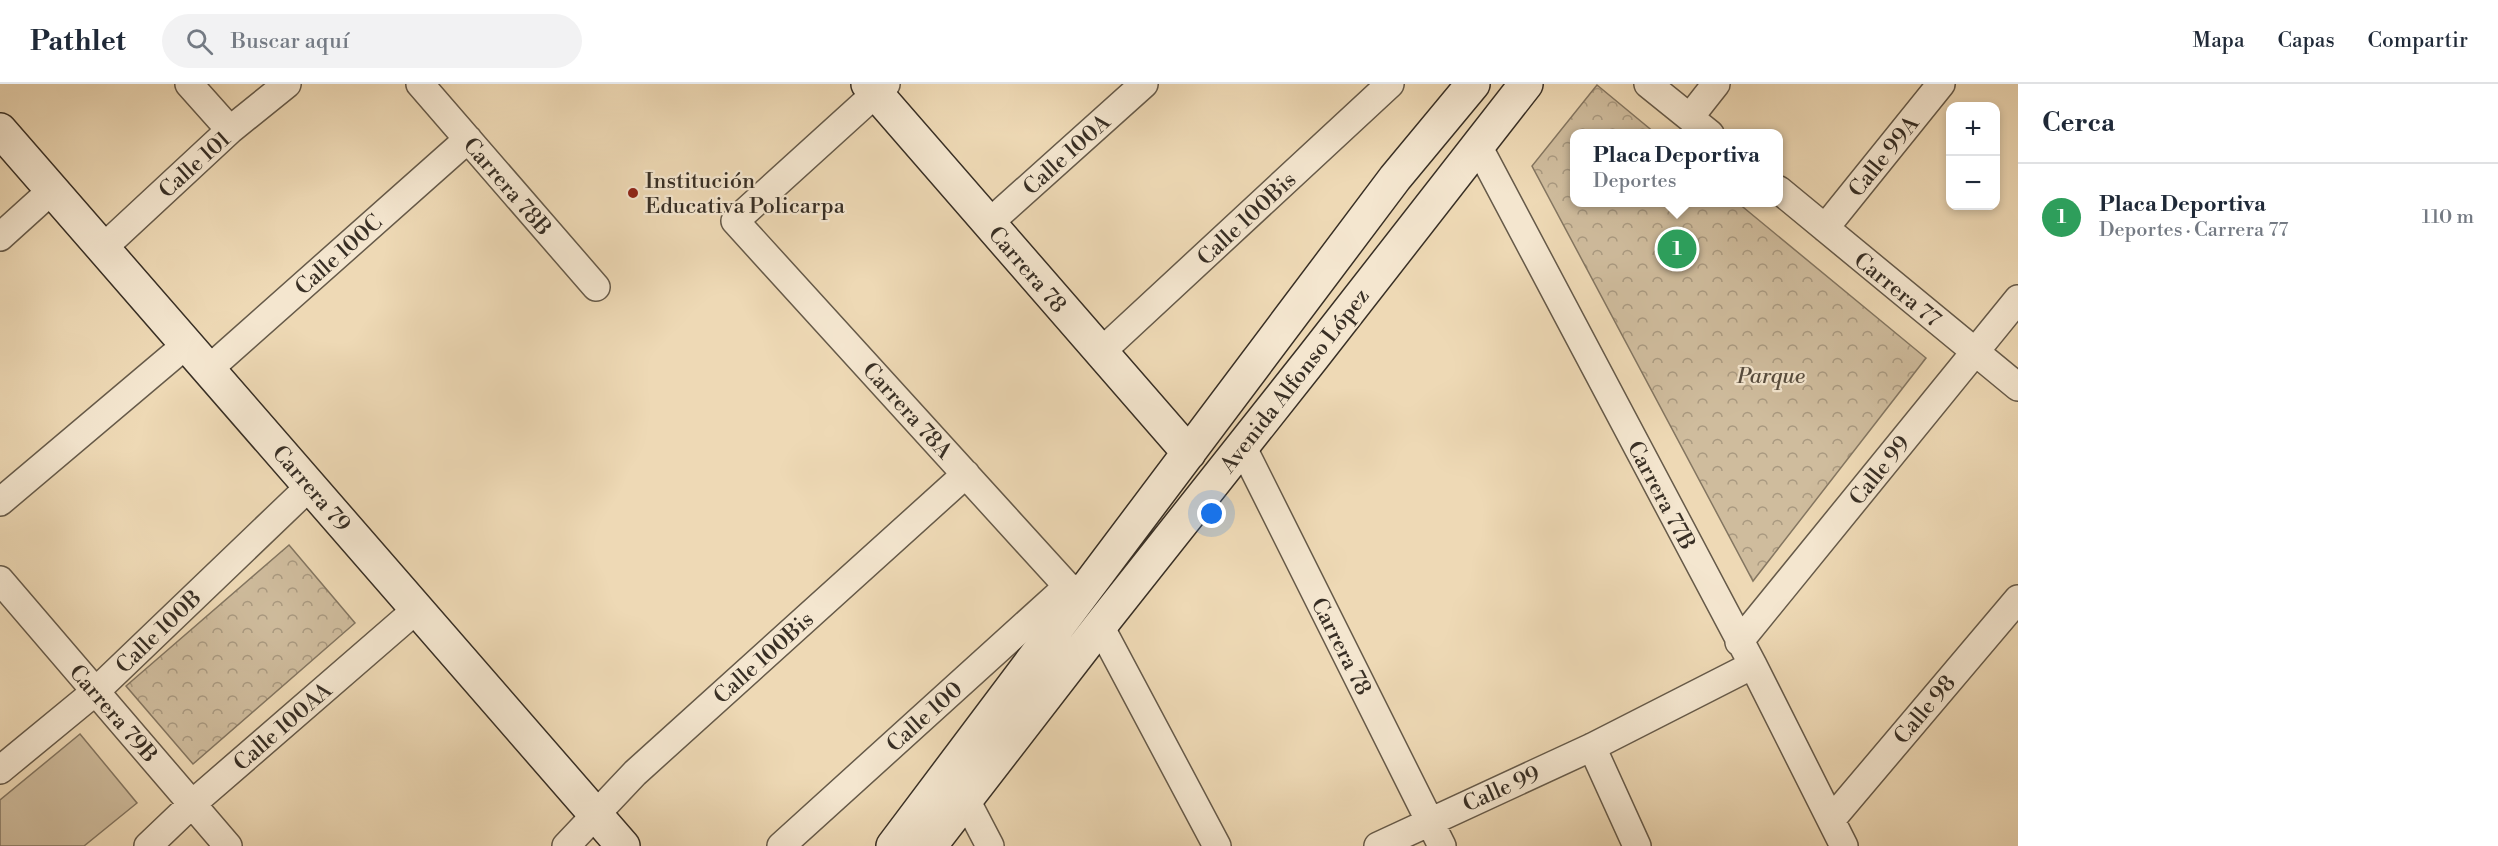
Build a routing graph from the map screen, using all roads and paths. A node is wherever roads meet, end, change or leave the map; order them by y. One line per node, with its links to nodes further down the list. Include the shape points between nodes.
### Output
1 (189, 84): 14 (street)
2 (287, 84): 14 (street, Calle 101)
3 (420, 84): 15 (street, Carrera 78B)
4 (1144, 84): 19 (street, Calle 100A)
5 (1390, 84): 26 (street, Calle 100Bis)
6 (1473, 84): 31 (street, Avenida Alfonso López, via 1395,178)
7 (1526, 84): 16 (street, Avenida Alfonso López)
8 (1648, 84): 12 (street)
9 (1716, 84): 12 (street)
10 (1941, 84): 20 (street, Calle 99A)
11 (877, 87): 19 (street, Carrera 78); 32 (street, Carrera 78A, via 735,221)
12 (1700, 125)
13 (0, 130): 17 (street, Carrera 79)
14 (230, 130): 22 (street, Calle 101)
15 (468, 139): 23 (street, Carrera 78B); 28 (street, Calle 100C)
16 (1477, 144): 30 (street, Avenida Alfonso López); 40 (street, Carrera 77B)
17 (52, 190): 21 (street); 22 (street, Carrera 79)
18 (1783, 193): 20 (street, Carrera 77)
19 (989, 223): 26 (street, Carrera 78)
20 (1825, 228): 27 (street, Carrera 77)
21 (0, 237)
22 (103, 248): 25 (street, Carrera 79)
23 (596, 287)
24 (2018, 299): 27 (street, Calle 99)
25 (187, 344): 28 (street, Carrera 79); 34 (street)
26 (1101, 352): 31 (street, Carrera 78)
27 (1975, 352): 29 (street, Carrera 77); 40 (street, Calle 99)
28 (209, 369): 33 (street, Carrera 79)
29 (2018, 387)
30 (1242, 446): 39 (street, Avenida Alfonso López); 49 (street, Carrera 78)
31 (1189, 453): 36 (street, Avenida Alfonso López)
32 (966, 474): 36 (street, Carrera 78A); 47 (street, Calle 100Bis, via 635,773)
33 (310, 486): 38 (street, Carrera 79); 42 (street, Calle 100B)
34 (0, 502)
35 (0, 580): 42 (street, Carrera 79B)
36 (1074, 593): 54 (street, Calle 100); 55 (street, Avenida Alfonso López)
37 (2018, 599): 48 (street, Calle 98)
38 (417, 609): 46 (street, Calle 100AA); 47 (street, Carrera 79)
39 (1100, 626): 45 (street, Avenida Alfonso López); 58 (street)
40 (1739, 642): 41 (street, Carrera 77B)
41 (1753, 665): 43 (street, Calle 99); 48 (street, Carrera 77B)
42 (96, 690): 44 (street, Calle 100B); 46 (street, Carrera 79B)
43 (1592, 747): 49 (street, Calle 99); 61 (street)
44 (0, 770)
45 (966, 800): 56 (street, Avenida Alfonso López); 57 (street)
46 (192, 804): 50 (street, Calle 100AA); 51 (street, Carrera 79B)
47 (597, 816): 52 (street, Calle 100Bis); 53 (street, Carrera 79)
48 (1831, 820): 62 (street, Carrera 77B)
49 (1430, 821): 59 (street, Calle 99); 60 (street, Carrera 78)
50 (148, 846)
51 (228, 846)
52 (566, 846)
53 (623, 846)
54 (781, 846)
55 (893, 846)
56 (930, 846)
57 (990, 846)
58 (1217, 846)
59 (1378, 846)
60 (1442, 846)
61 (1637, 846)
62 (1844, 846)

